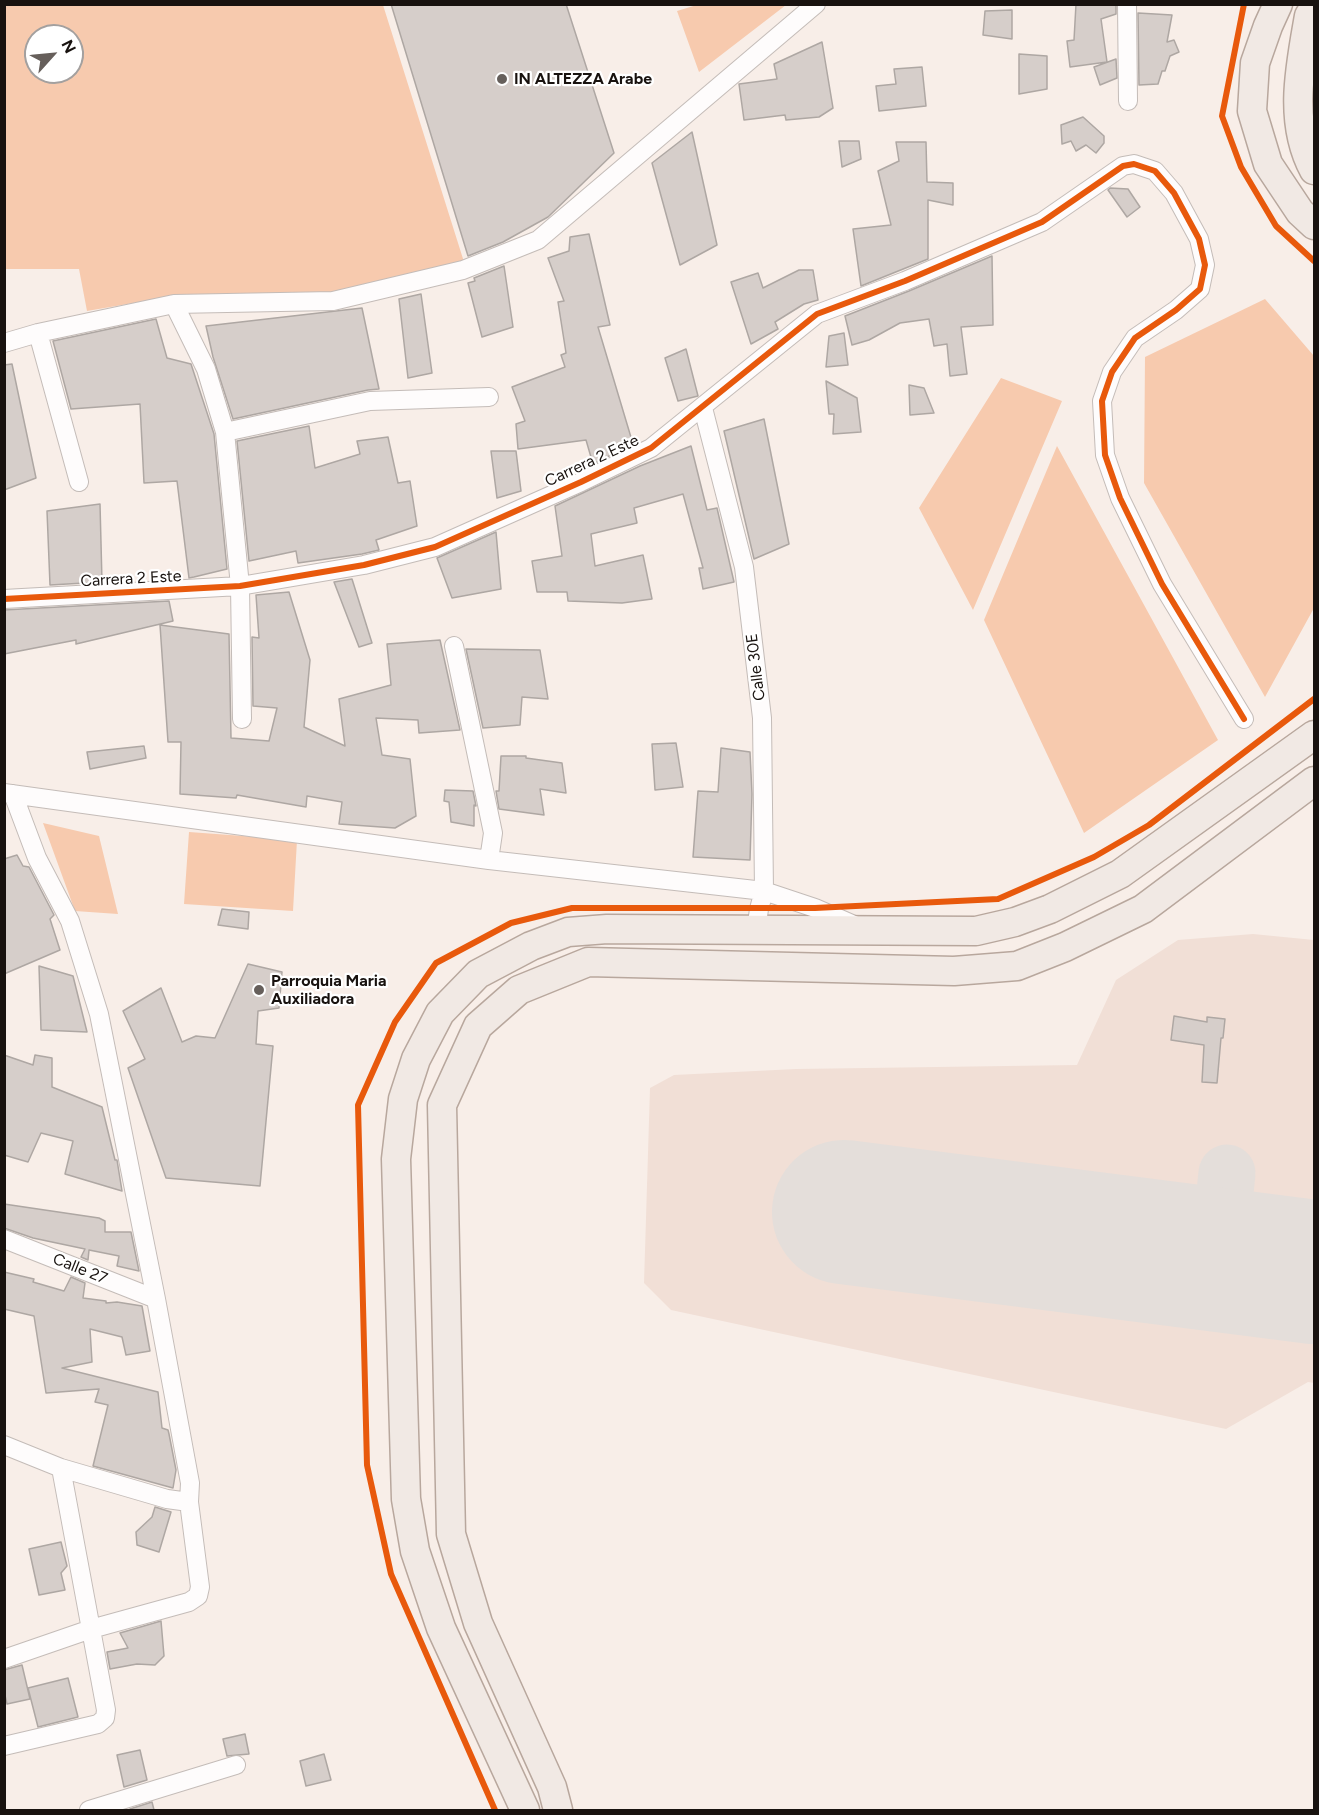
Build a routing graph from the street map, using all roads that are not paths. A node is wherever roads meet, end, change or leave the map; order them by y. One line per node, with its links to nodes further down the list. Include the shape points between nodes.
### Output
1 (816, 4): 8 (street, via 538,240 463,270 333,302)
2 (1127, 4): 5 (street)
3 (1278, 4): 7 (main road, via 1255,63 1252,111 1268,164 1300,212)
4 (1314, 8): 6 (main road, via 1309,16 1297,100 1306,154)
5 (1128, 101)
6 (1314, 170)
7 (1314, 225)
8 (174, 304): 9 (street); 13 (street, via 206,369)
9 (39, 333): 10 (street); 14 (street)
10 (4, 343)
11 (489, 397): 13 (street, via 370,401)
12 (703, 408): 15 (street, Carrera 2 Este, via 651,448 435,547 364,565); 19 (street, Carrera 2 Este, via 817,314 1042,222 1123,166 1134,164 1155,171 1174,193 1199,239 1204,265 1200,289 1135,338 1112,372 1102,401 1105,455 1120,498 1162,584); 24 (street, Calle 30E, via 744,567 762,718)
13 (225, 432): 15 (street)
14 (79, 482)
15 (240, 586): 16 (street, Carrera 2 Este); 18 (street)
16 (4, 599)
17 (454, 646): 23 (street, via 493,833)
18 (242, 719)
19 (1245, 719)
20 (1314, 735): 26 (main road, via 1120,874 1050,909 976,931)
21 (1314, 781): 38 (main road, via 1143,909 1017,966 954,971 588,962 519,990 478,1026 442,1105 451,1534 478,1623 552,1787)
22 (9, 794): 23 (street); 28 (street, via 70,921 99,1014)
23 (489, 861): 24 (street)
24 (764, 891): 25 (street, Calle 30E); 26 (street)
25 (756, 931): 26 (main road); 37 (main road, via 607,929 568,932 531,946 478,974 440,1013 416,1059 403,1099 396,1160 406,1499 415,1551 441,1628)
26 (868, 931)
27 (4, 1239): 28 (street, Calle 27)
28 (156, 1299): 31 (street, via 190,1483)
29 (4, 1445): 30 (street)
30 (61, 1468): 31 (street); 32 (street)
31 (189, 1502): 32 (street, via 198,1596 189,1602)
32 (91, 1629): 33 (street); 34 (street, via 105,1718 98,1724)
33 (4, 1659)
34 (4, 1746)
35 (236, 1765): 36 (street)
36 (89, 1810)
37 (525, 1810)
38 (558, 1810)

